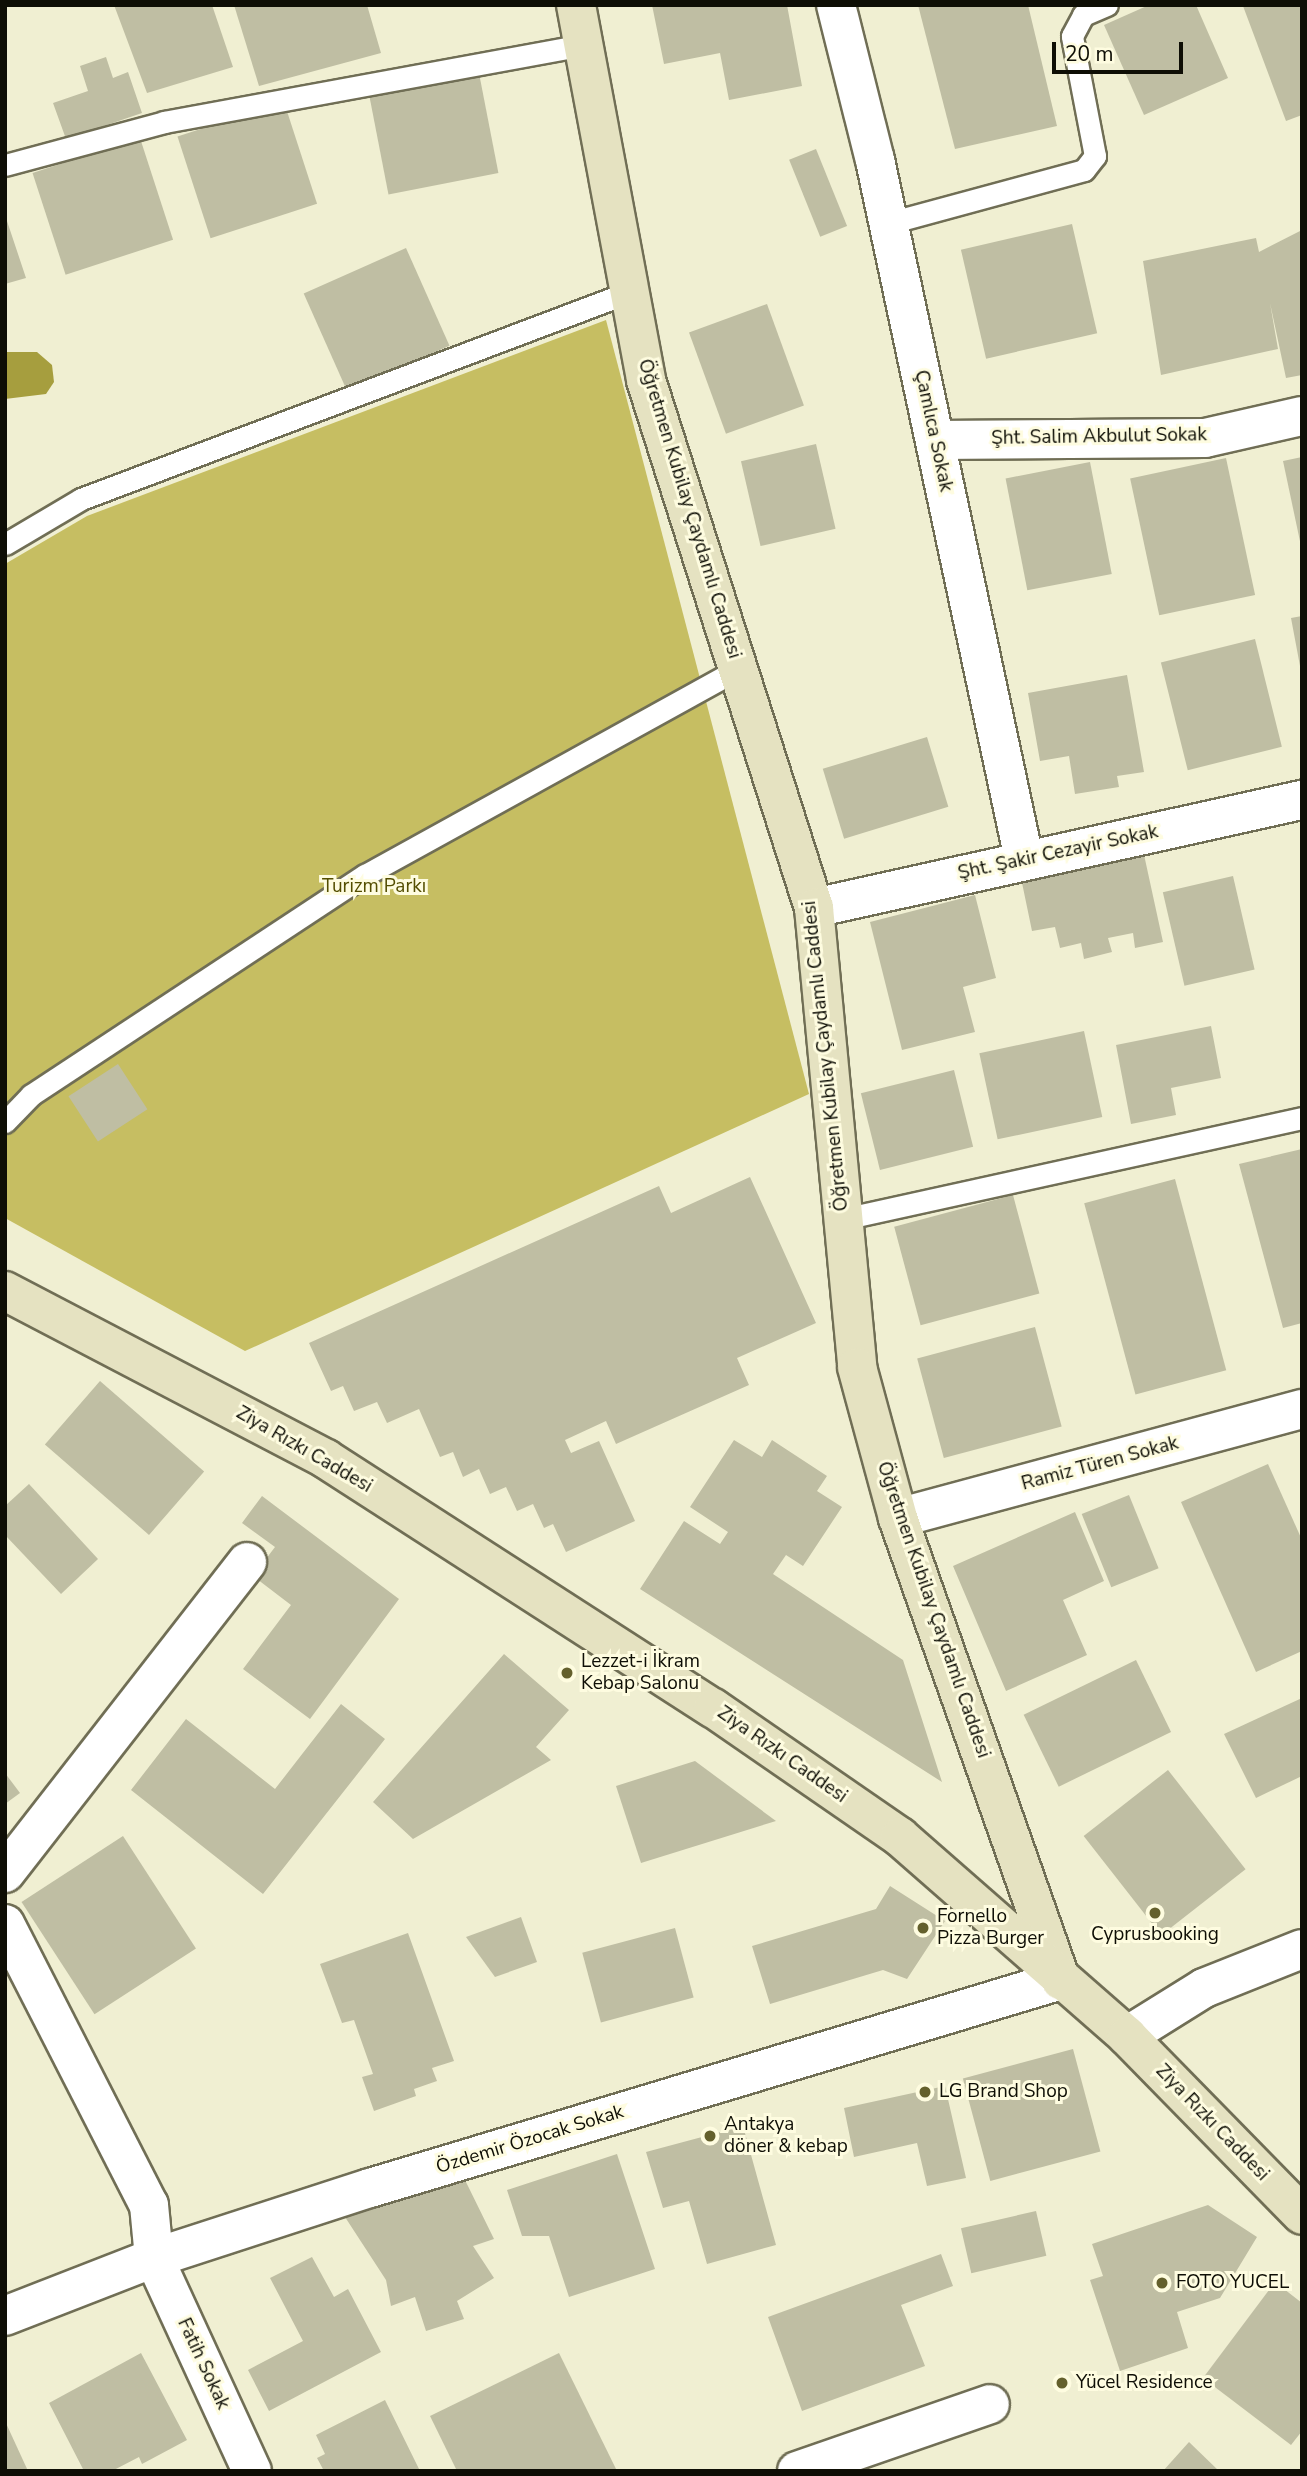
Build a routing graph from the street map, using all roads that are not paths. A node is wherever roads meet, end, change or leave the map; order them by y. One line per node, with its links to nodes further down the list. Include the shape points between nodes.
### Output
1 (576, 5): 4 (street, Öğretmen Kubilay Çaydamlı Caddesi)
2 (836, 5): 6 (street, Çamlıca Sokak)
3 (1107, 5): 6 (lane, via 1083,15 1072,36 1095,156 1084,170)
4 (579, 46): 5 (lane, via 164,122); 7 (street, Öğretmen Kubilay Çaydamlı Caddesi)
5 (5, 164)
6 (889, 223): 9 (street, Çamlıca Sokak)
7 (629, 292): 10 (lane, via 81,499); 11 (street, Öğretmen Kubilay Çaydamlı Caddesi, via 646,380)
8 (1302, 416): 9 (street, Şht. Salim Akbulut Sokak, via 1205,438)
9 (935, 440): 13 (street, Çamlıca Sokak)
10 (5, 544)
11 (738, 670): 14 (street, Öğretmen Kubilay Çaydamlı Caddesi); 16 (lane, via 365,875 31,1095)
12 (1302, 800): 13 (street, Şht. Şakir Cezayir Sokak)
13 (1024, 859): 14 (street, Şht. Şakir Cezayir Sokak)
14 (814, 908): 17 (street, Öğretmen Kubilay Çaydamlı Caddesi)
15 (1302, 1118): 17 (lane)
16 (5, 1122)
17 (843, 1219): 20 (street, Öğretmen Kubilay Çaydamlı Caddesi, via 857,1367)
18 (5, 1291): 25 (street, Ziya Rızkı Caddesi, via 326,1459 713,1708 900,1837)
19 (1302, 1409): 20 (street, Ramiz Türen Sokak)
20 (898, 1518): 25 (street, Öğretmen Kubilay Çaydamlı Caddesi)
21 (247, 1562): 22 (street)
22 (5, 1873)
23 (5, 1924): 28 (street, Fatih Sokak, via 149,2205)
24 (1302, 1949): 26 (street, via 1204,1988)
25 (1061, 1980): 26 (street, Ziya Rızkı Caddesi); 28 (street, Özdemir Özocak Sokak)
26 (1127, 2036): 27 (street, Ziya Rızkı Caddesi)
27 (1302, 2215)
28 (154, 2258): 29 (street, Özdemir Özocak Sokak); 31 (street, Fatih Sokak)
29 (5, 2316)
30 (990, 2404): 32 (street)
31 (252, 2471)
32 (797, 2471)

